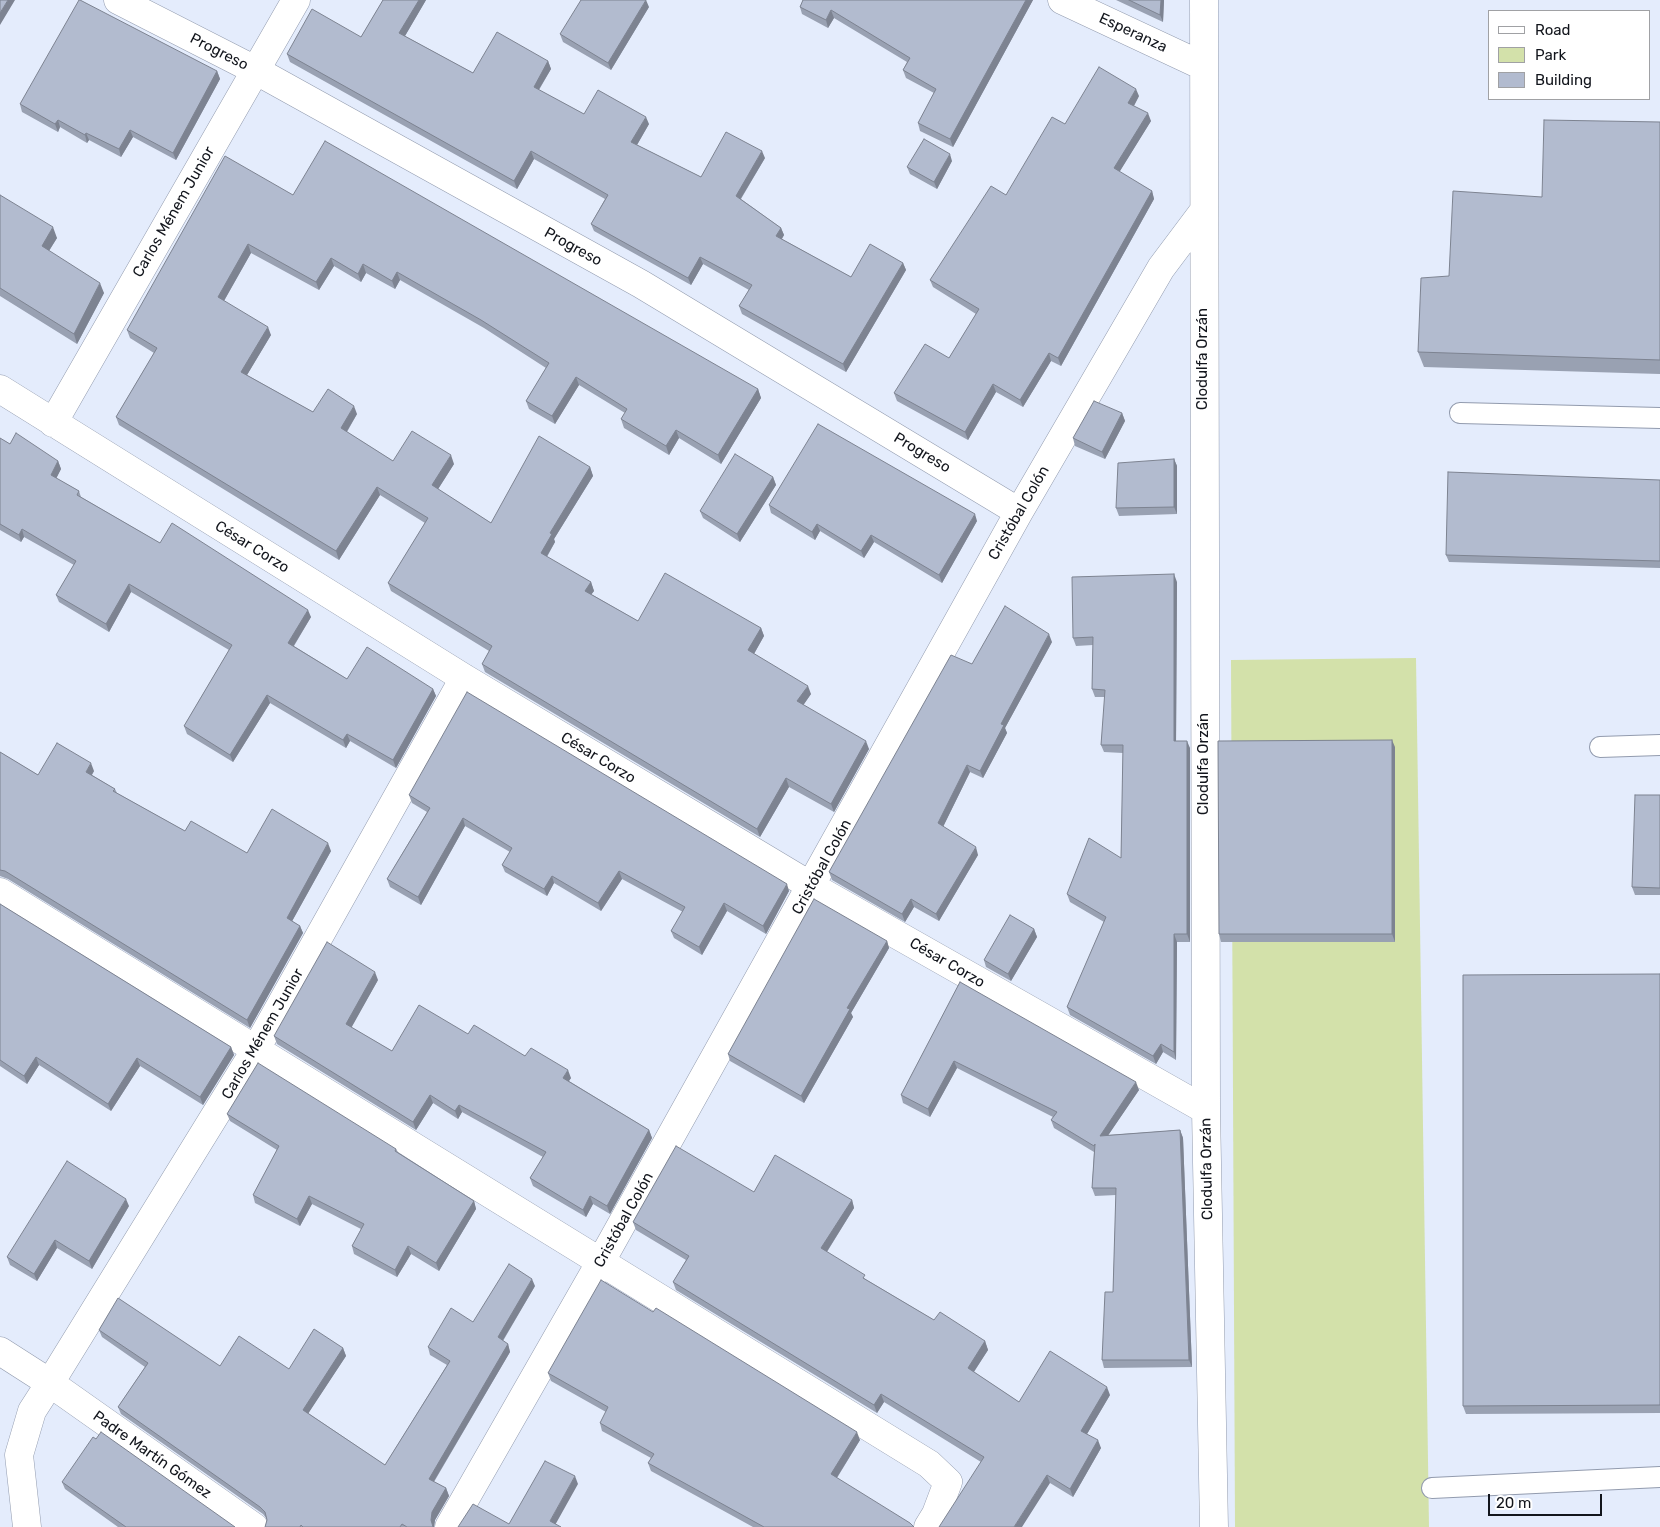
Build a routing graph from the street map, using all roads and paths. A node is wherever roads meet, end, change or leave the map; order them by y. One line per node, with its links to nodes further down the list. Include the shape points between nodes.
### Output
1 (118, 0): 6 (street, Progreso)
2 (296, 0): 6 (street, Carlos Ménem Junior)
3 (1062, 0): 5 (street, Esperanza)
4 (1204, 0): 5 (street, Clodulfa Orzán)
5 (1203, 66): 7 (street, Clodulfa Orzán)
6 (255, 70): 11 (street, Carlos Ménem Junior); 12 (street, Progreso, via 641,284)
7 (1203, 212): 12 (street, Cristóbal Colón, via 1161,268); 19 (street, Clodulfa Orzán)
8 (0, 390): 11 (street, César Corzo)
9 (1460, 413): 10 (lane)
10 (1660, 418)
11 (53, 423): 13 (street, César Corzo)
12 (1019, 512): 16 (street, Cristóbal Colón)
13 (464, 678): 16 (street, César Corzo); 18 (street, Carlos Ménem Junior)
14 (1660, 745): 15 (lane)
15 (1600, 747)
16 (811, 886): 19 (street, César Corzo); 20 (street, Cristóbal Colón)
17 (0, 892): 18 (street)
18 (256, 1049): 20 (street); 22 (street, Carlos Ménem Junior)
19 (1206, 1110): 29 (street, Clodulfa Orzán)
20 (600, 1263): 27 (street, Cristóbal Colón); 28 (street, via 929,1464 948,1482)
21 (0, 1351): 22 (street, Padre Martín Gómez)
22 (50, 1384): 25 (street, Carlos Ménem Junior, via 32,1411 19,1455); 26 (street, Padre Martín Gómez)
23 (1660, 1478): 24 (lane)
24 (1432, 1488)
25 (27, 1527)
26 (254, 1527)
27 (449, 1527)
28 (928, 1527)
29 (1214, 1527)

